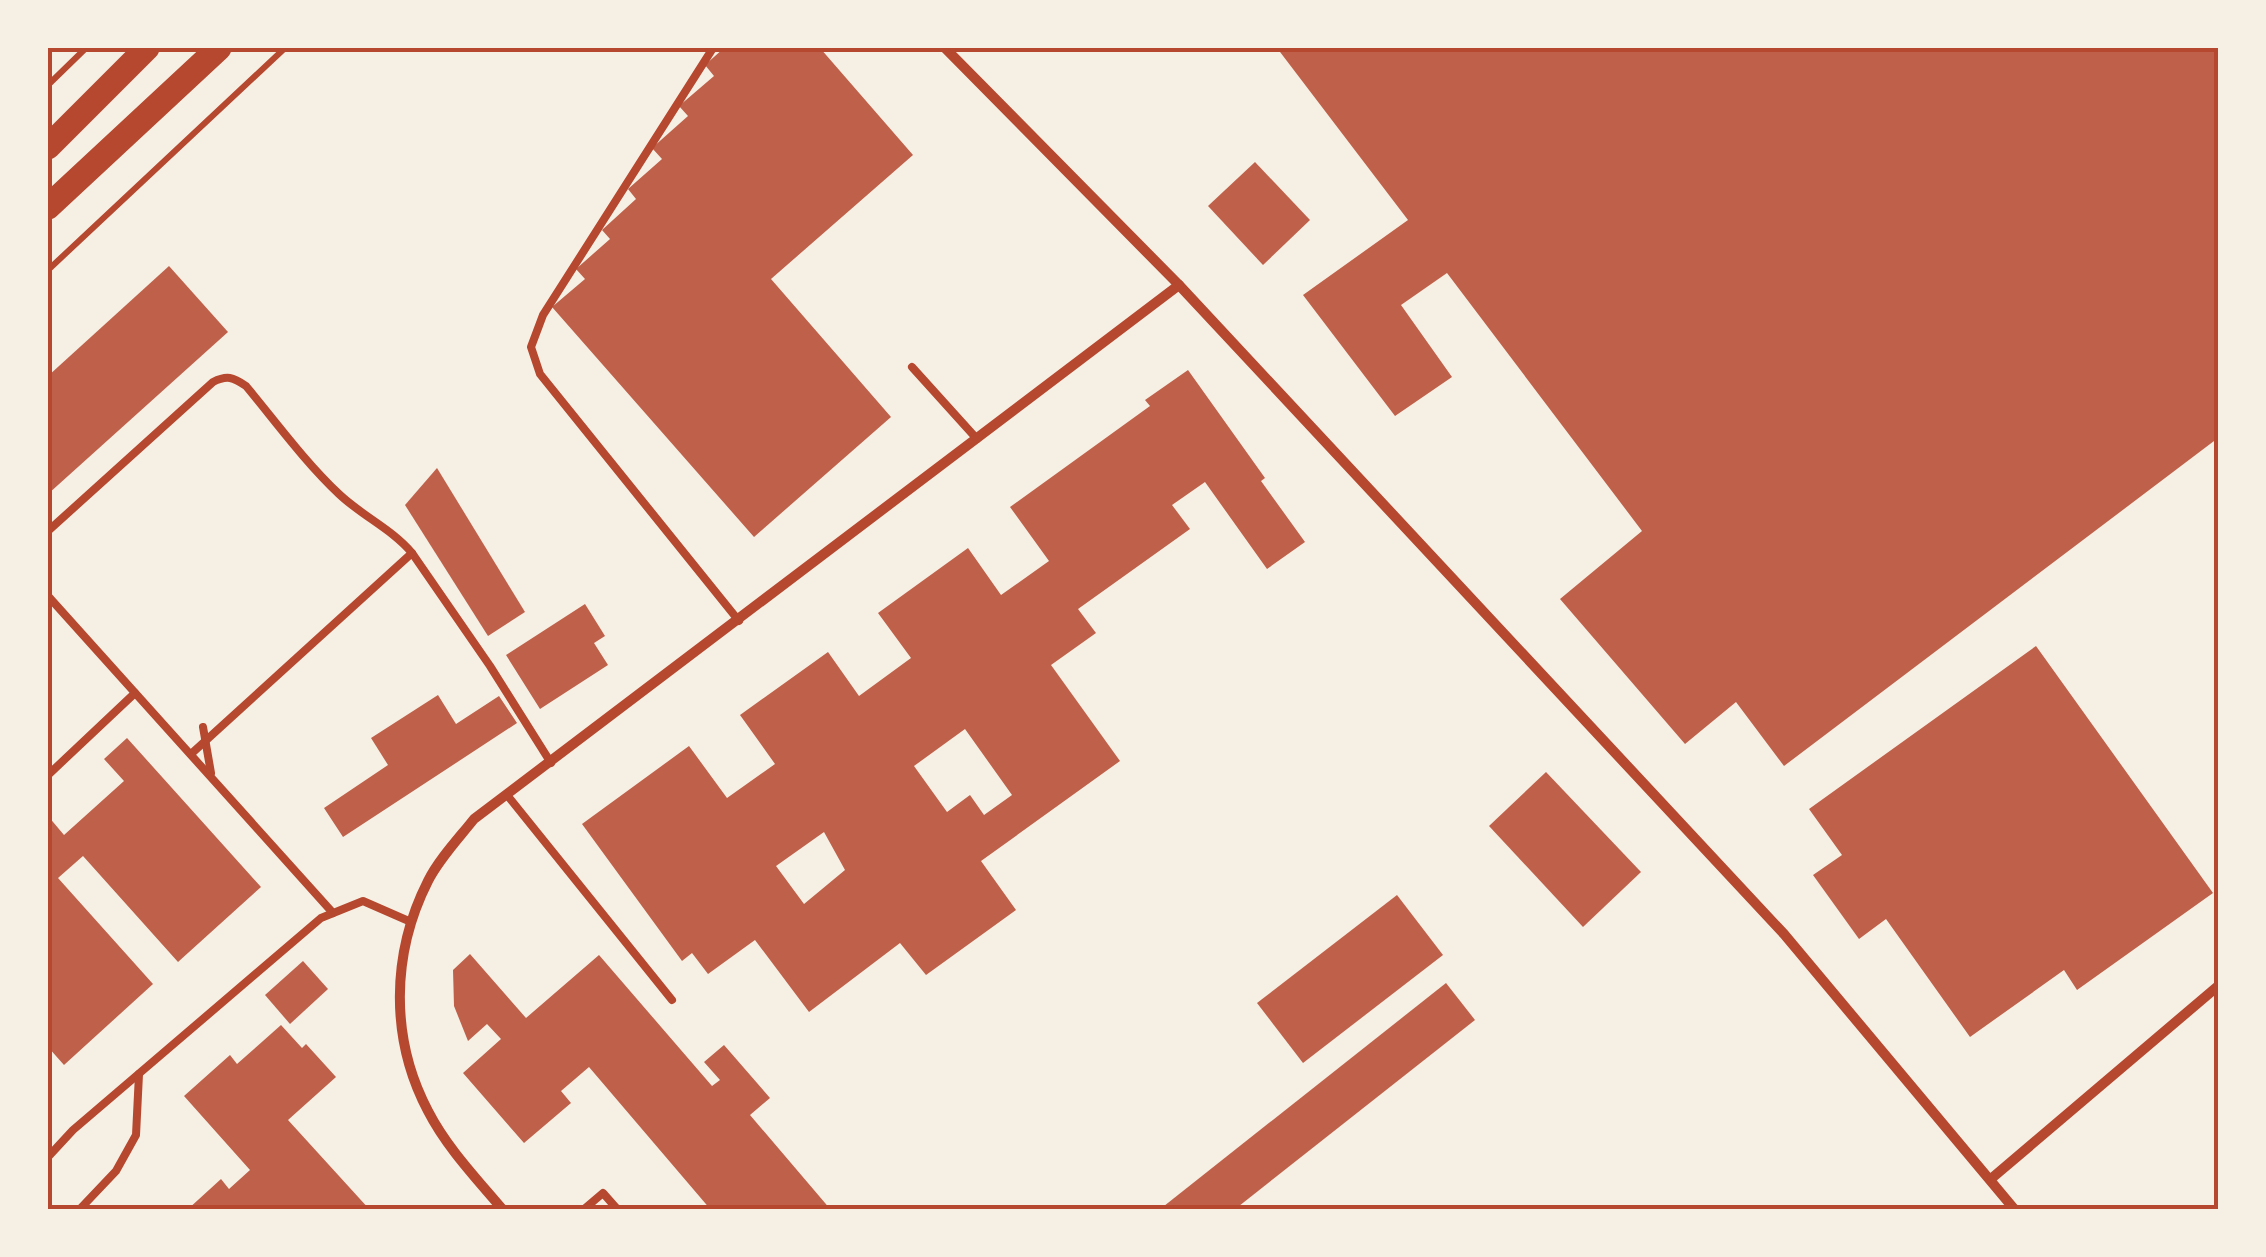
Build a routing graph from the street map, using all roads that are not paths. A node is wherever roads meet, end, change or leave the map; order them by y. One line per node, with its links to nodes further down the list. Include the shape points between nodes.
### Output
1 (146, 48): 5 (main road)
2 (219, 48): 6 (main road)
3 (713, 48): 13 (lane, via 542,315 531,347 540,374)
4 (945, 48): 7 (street)
5 (48, 147)
6 (48, 207)
7 (1179, 285): 9 (street); 28 (street, via 1784,934)
8 (912, 367): 9 (lane)
9 (978, 438): 13 (street)
10 (48, 531): 11 (lane, via 212,382 228,376 246,386 336,492)
11 (412, 554): 16 (lane); 18 (lane)
12 (48, 596): 14 (lane)
13 (740, 620): 18 (street)
14 (135, 693): 17 (lane); 19 (lane)
15 (203, 726): 16 (lane)
16 (204, 742): 17 (lane); 20 (lane)
17 (191, 754): 20 (lane)
18 (551, 763): 21 (street)
19 (48, 775)
20 (212, 778): 22 (lane)
21 (508, 794): 23 (street, via 474,819 429,878); 25 (lane)
22 (333, 914): 23 (lane, via 362,900); 26 (lane)
23 (412, 922): 30 (street, via 399,1012 409,1064 440,1132)
24 (2218, 986): 28 (street)
25 (672, 1000)
26 (139, 1074): 27 (lane); 29 (lane, via 136,1135 116,1172)
27 (48, 1157)
28 (1992, 1178): 33 (street)
29 (79, 1210)
30 (503, 1210)
31 (583, 1210): 32 (lane, via 602,1192)
32 (618, 1210)
33 (2015, 1210)

